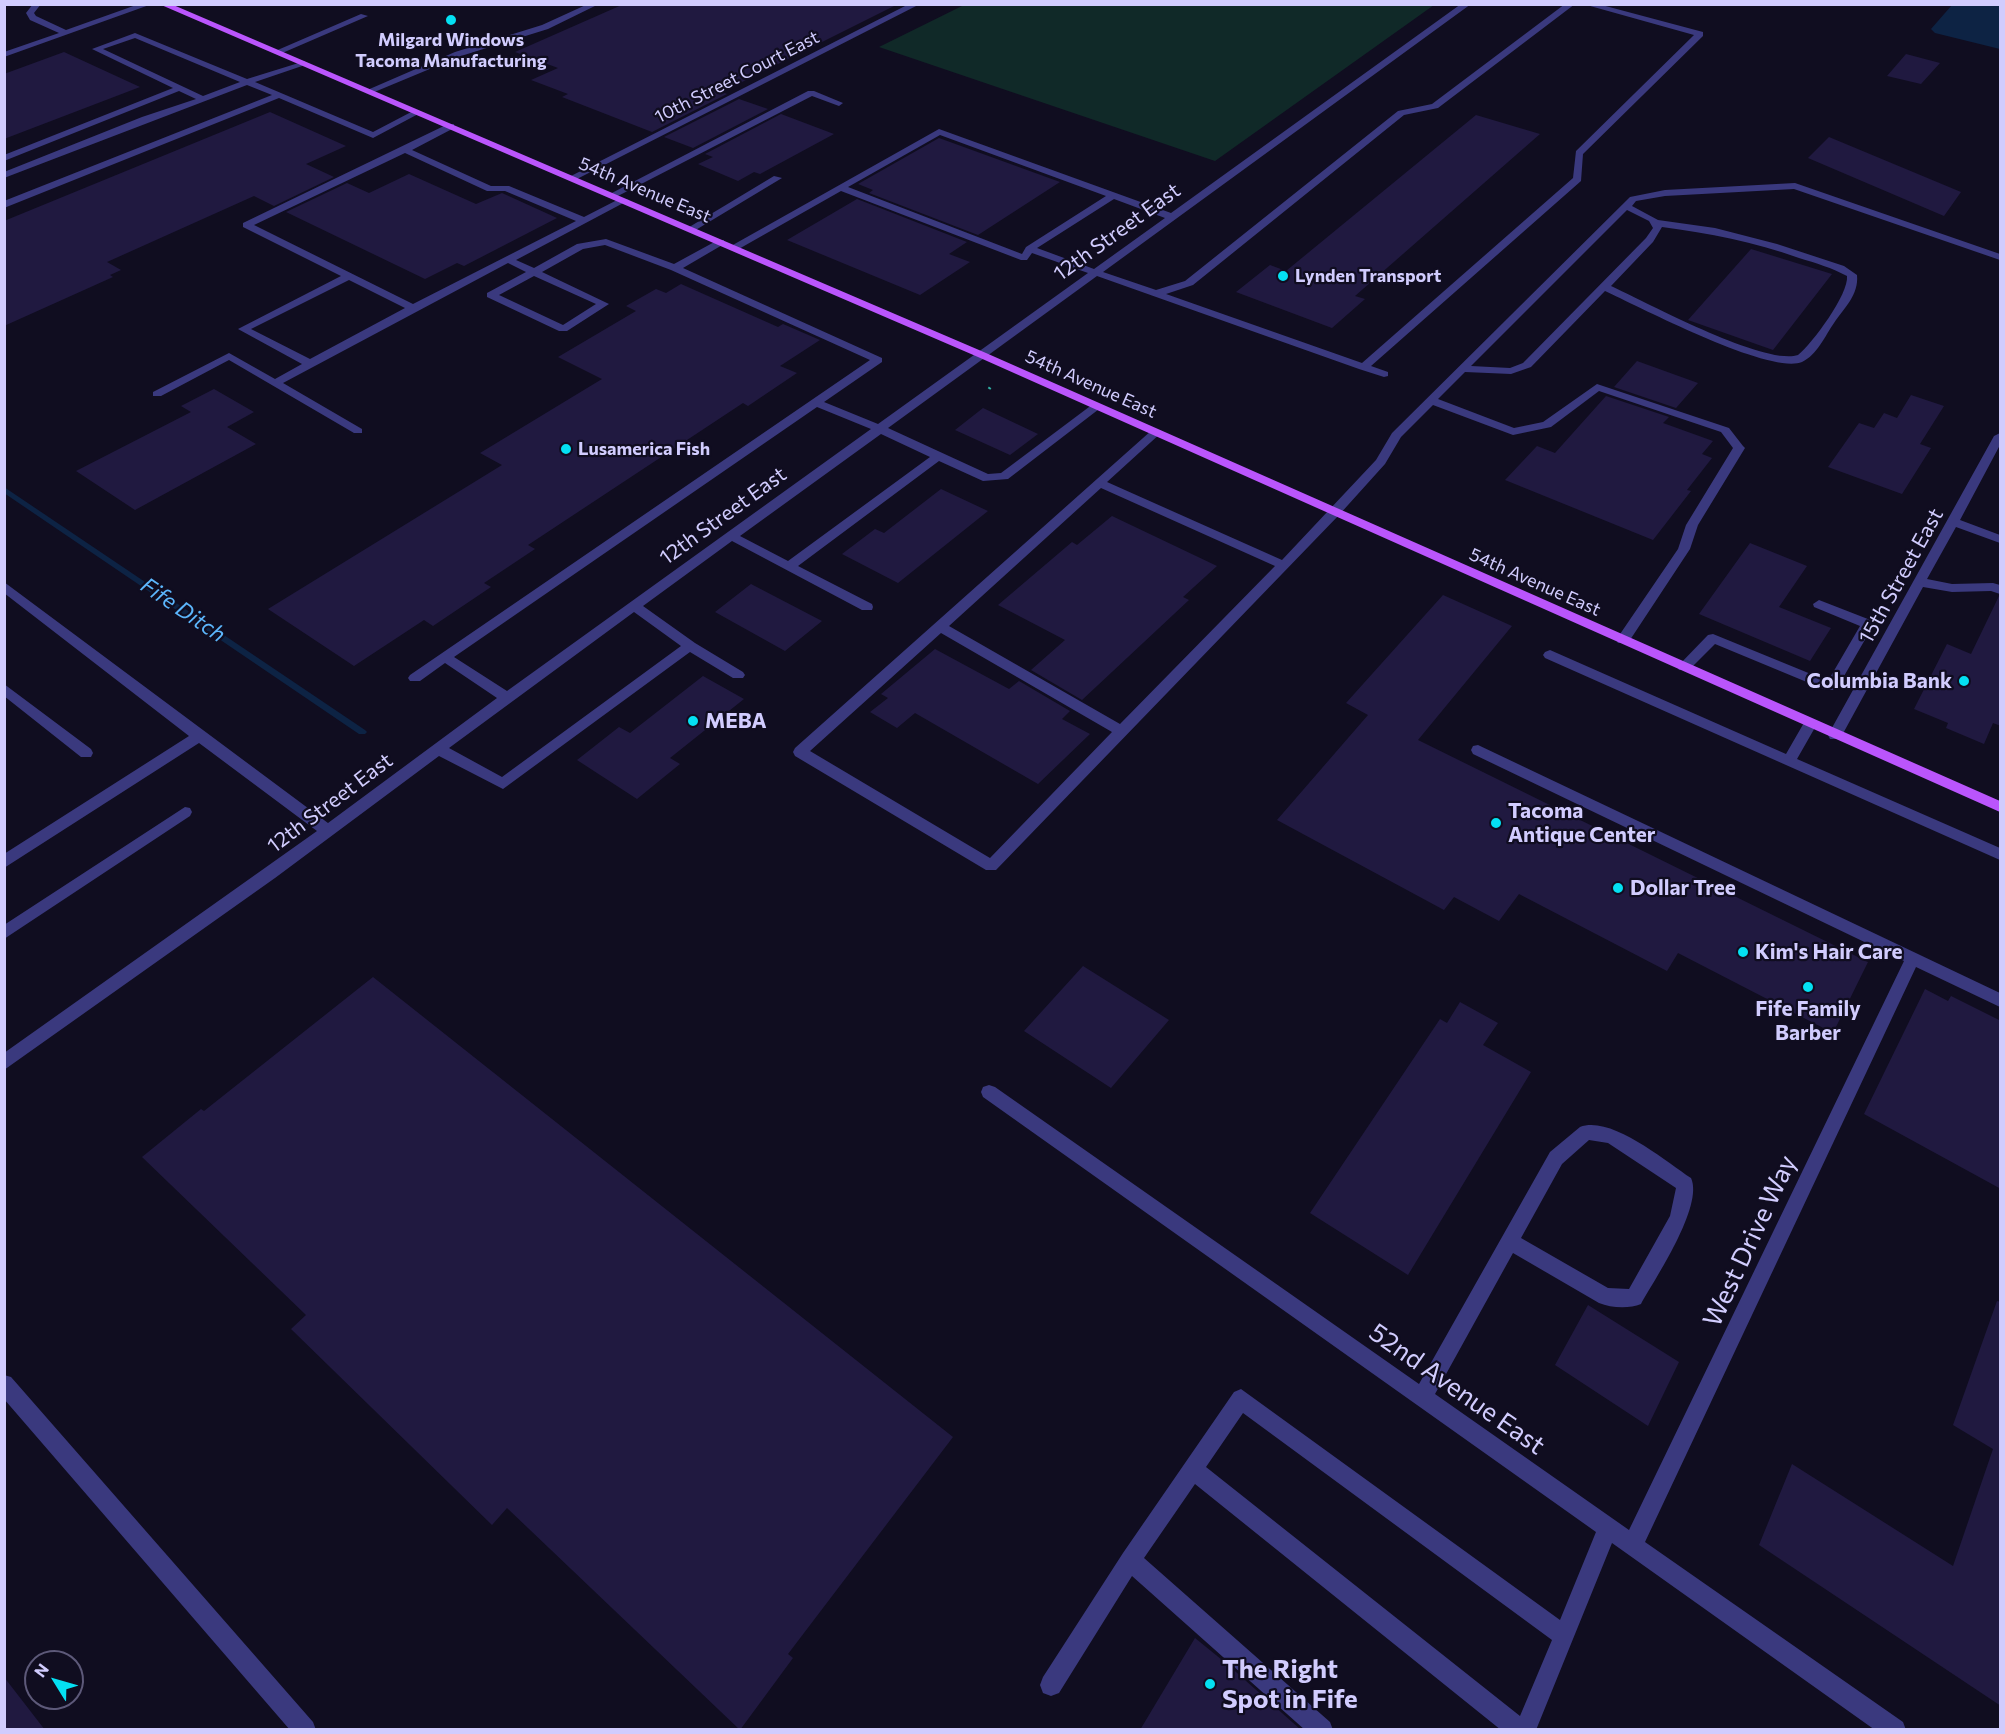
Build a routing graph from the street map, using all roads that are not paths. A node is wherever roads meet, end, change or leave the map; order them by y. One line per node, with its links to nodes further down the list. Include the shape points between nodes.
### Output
1 (37, 4): 10 (street, via 32,9 33,18)
2 (148, 4): 10 (street)
3 (163, 4): 11 (main road, 54th Avenue East)
4 (595, 4): 16 (street, via 545,27 458,54)
5 (916, 4): 25 (street, 10th Street Court East)
6 (1467, 4): 33 (street, 12th Street East)
7 (1571, 4): 47 (street, via 1435,106 1401,112 1189,283)
8 (1587, 4): 51 (street, via 1700,34 1580,153 1578,180)
9 (364, 16): 11 (street)
10 (66, 33): 12 (street)
11 (277, 52): 13 (main road, 54th Avenue East)
12 (4, 55)
13 (302, 63): 14 (street); 16 (main road, 54th Avenue East)
14 (247, 82): 15 (street, via 135,35 96,49); 17 (street); 18 (street)
15 (180, 88): 18 (street); 23 (street)
16 (369, 92): 20 (main road, 54th Avenue East)
17 (279, 95): 20 (street, via 373,135); 31 (street)
18 (203, 99): 24 (street)
19 (839, 103): 28 (street, via 811,93)
20 (418, 112): 21 (main road, 54th Avenue East)
21 (451, 126): 22 (street); 25 (main road, 54th Avenue East)
22 (405, 150): 34 (street, via 490,189 506,188); 45 (street, via 246,225)
23 (4, 158)
24 (4, 175)
25 (572, 178): 28 (main road, 54th Avenue East)
26 (777, 178): 36 (street)
27 (841, 188): 29 (street, via 939,132); 38 (street); 39 (street, via 1024,258)
28 (613, 195): 30 (main road, 54th Avenue East)
29 (1114, 195): 33 (street); 39 (street)
30 (624, 201): 34 (street); 36 (main road, 54th Avenue East)
31 (4, 205)
32 (1625, 206): 35 (street); 40 (street, via 1633,198 1665,193 1795,186); 52 (street)
33 (1173, 217): 44 (street, 12th Street East)
34 (584, 221): 41 (street)
35 (1657, 223): 46 (street, via 1650,240); 46 (street, via 1715,231 1774,246 1840,268 1852,275 1854,283 1807,352 1797,360 1777,359 1714,337)
36 (691, 229): 37 (main road, 54th Avenue East)
37 (721, 242): 38 (main road, 54th Avenue East); 42 (street)
38 (734, 248): 49 (main road, 54th Avenue East)
39 (1029, 249): 44 (street)
40 (2001, 257)
41 (509, 260): 43 (street); 48 (street)
42 (675, 268): 43 (street, via 606,242 580,246); 57 (street, via 878,360)
43 (534, 272): 43 (street, via 584,295 604,304 562,329 491,295)
44 (1095, 274): 47 (street); 49 (street, 12th Street East)
45 (349, 276): 48 (street); 50 (street, via 243,328)
46 (1605, 287): 52 (street, via 1527,365 1511,371)
47 (1158, 293): 51 (street)
48 (413, 308): 50 (street)
49 (982, 355): 58 (main road, 54th Avenue East); 59 (street, 12th Street East)
50 (309, 363): 54 (street)
51 (1363, 366): 53 (street)
52 (1462, 369): 56 (street)
53 (1384, 374)
54 (275, 383): 55 (street, via 229,356); 60 (street)
55 (157, 394)
56 (1431, 400): 65 (street, via 1396,435 1381,462); 80 (street, via 1513,432 1547,424 1597,387 1725,430 1739,448 1692,525 1684,549)
57 (815, 403): 59 (street); 83 (street)
58 (1097, 406): 61 (main road, 54th Avenue East); 63 (street, via 1004,476 987,478)
59 (879, 429): 63 (street); 67 (street, 12th Street East)
60 (358, 431)
61 (1156, 432): 64 (street); 65 (main road, 54th Avenue East)
62 (2001, 436): 66 (street, 15th Street East)
63 (938, 456): 70 (street)
64 (1100, 483): 69 (street); 78 (street)
65 (1335, 512): 69 (street); 80 (main road, 54th Avenue East)
66 (1953, 522): 68 (street); 71 (street, 15th Street East)
67 (731, 536): 70 (street); 75 (street, 12th Street East)
68 (2001, 539)
69 (1283, 565): 90 (street)
70 (789, 566): 76 (street)
71 (1920, 582): 73 (street); 79 (street, 15th Street East)
72 (4, 586): 92 (street)
73 (2001, 590)
74 (1819, 604): 77 (street)
75 (634, 606): 81 (street); 88 (street, 12th Street East)
76 (867, 607)
77 (1868, 624): 79 (street); 84 (street, via 1831,687 1713,638)
78 (940, 627): 90 (street); 90 (street, via 800,753 991,866)
79 (1891, 634): 91 (street, 15th Street East)
80 (1623, 640): 84 (main road, 54th Avenue East)
81 (690, 646): 85 (street); 93 (street, via 503,784)
82 (1550, 655): 96 (street)
83 (445, 657): 86 (street); 88 (street)
84 (1684, 668): 89 (main road, 54th Avenue East)
85 (738, 675)
86 (415, 678)
87 (4, 689): 95 (street)
88 (507, 698): 93 (street, 12th Street East)
89 (1810, 724): 91 (main road, 54th Avenue East); 96 (street)
90 (1121, 731)
91 (1835, 735): 97 (main road, 54th Avenue East)
92 (200, 736): 99 (street); 101 (street)
93 (439, 749): 99 (street, 12th Street East)
94 (1478, 750): 103 (street)
95 (86, 753)
96 (1789, 761): 100 (street)
97 (2001, 807)
98 (185, 812): 102 (street)
99 (328, 831): 105 (street, 12th Street East)
100 (2001, 854)
101 (4, 862)
102 (4, 933)
103 (1913, 958): 104 (street); 112 (street, West Drive Way)
104 (2001, 999)
105 (4, 1063)
106 (989, 1092): 109 (street, 52nd Avenue East)
107 (1509, 1241): 107 (street, via 1556,1158 1586,1132 1612,1136 1685,1184 1679,1218 1634,1298 1606,1297); 109 (street)
108 (4, 1384): 116 (street)
109 (1422, 1398): 111 (street, 52nd Avenue East)
110 (1192, 1469): 113 (street); 114 (street, via 1241,1399); 118 (street)
111 (1608, 1529): 112 (street, 52nd Avenue East); 114 (street)
112 (1632, 1546): 120 (street, 52nd Avenue East)
113 (1130, 1560): 115 (street); 117 (street)
114 (1564, 1636): 119 (street)
115 (1051, 1685)
116 (305, 1730)
117 (1322, 1730)
118 (1519, 1730)
119 (1525, 1730)
120 (1895, 1730)

